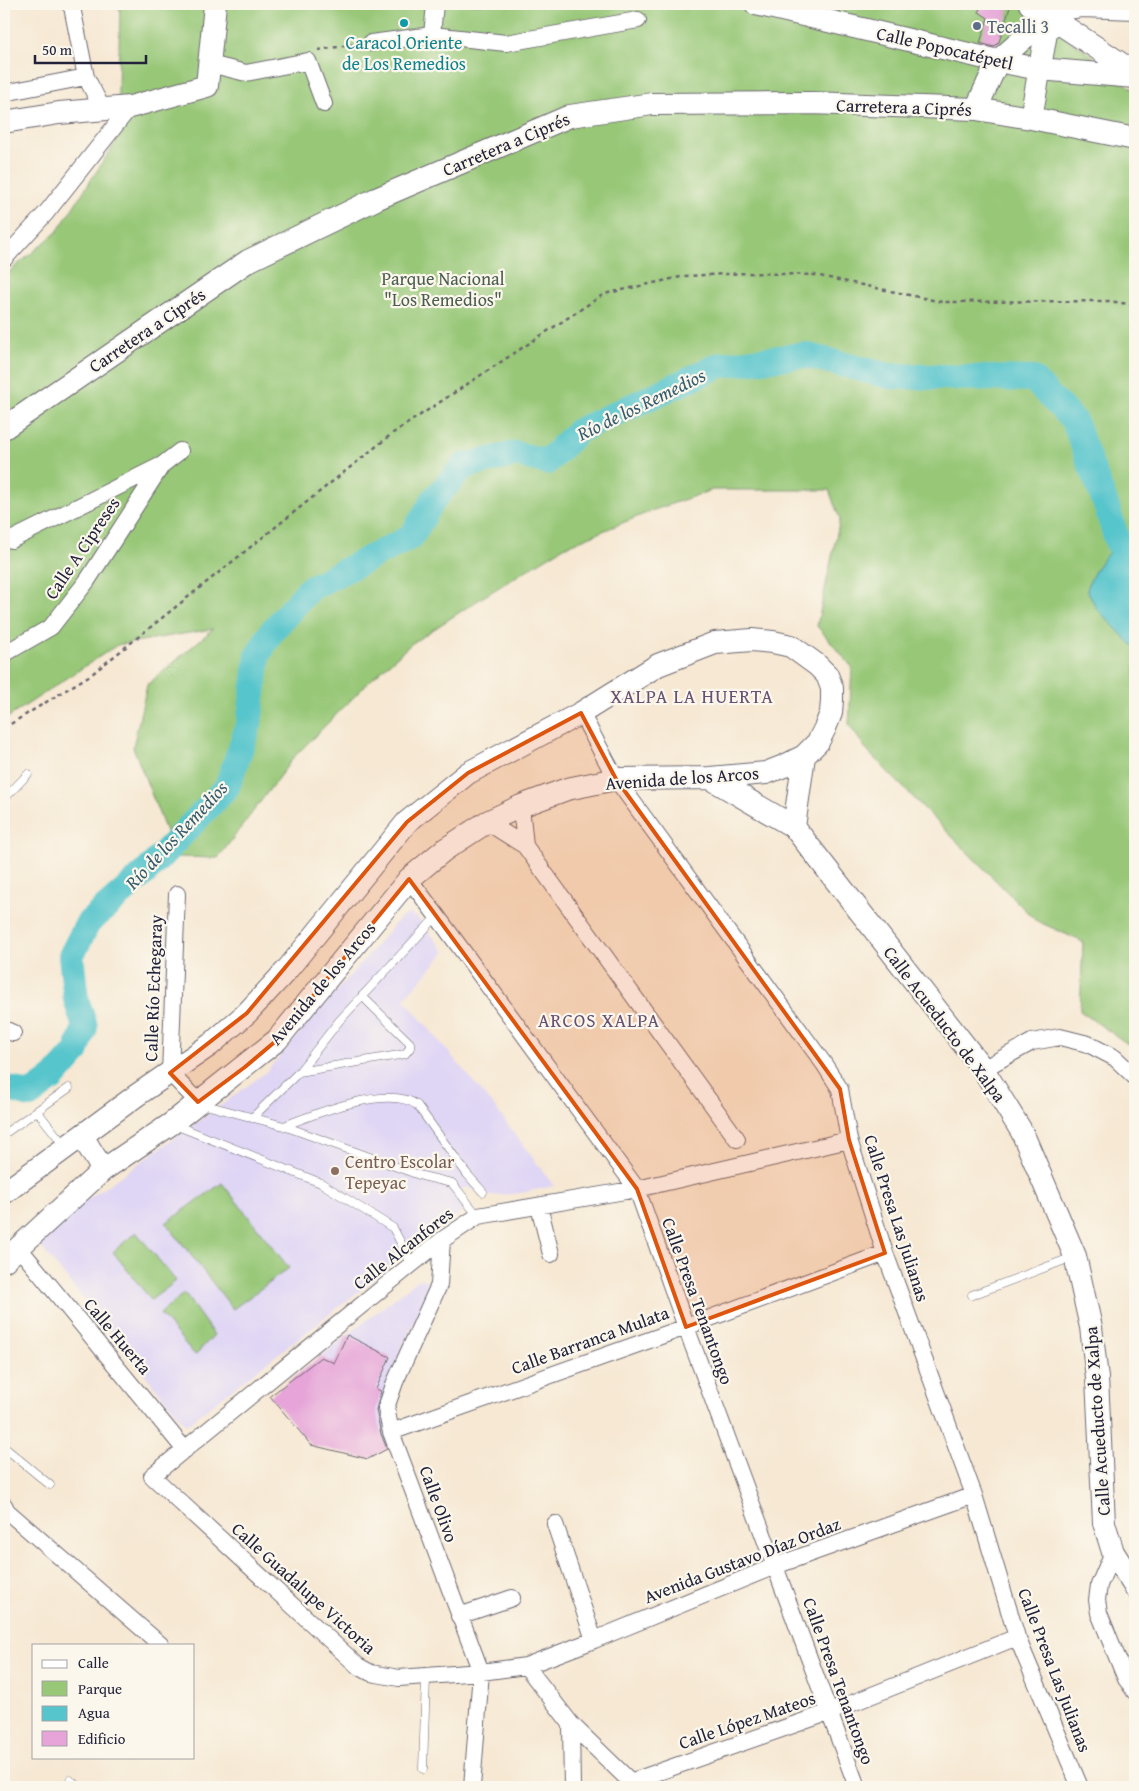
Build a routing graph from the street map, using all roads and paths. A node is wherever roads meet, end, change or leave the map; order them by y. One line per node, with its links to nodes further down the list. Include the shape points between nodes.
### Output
1 (69, 4): 15 (street)
2 (215, 4): 14 (main road)
3 (435, 4): 9 (street)
4 (756, 4): 11 (main road, Calle Popocatépetl)
5 (1030, 4): 7 (main road)
6 (1135, 8): 7 (main road, via 1082,6 1063,9)
7 (1049, 16): 11 (main road); 12 (main road); 13 (main road)
8 (638, 20): 9 (street, via 506,43)
9 (432, 35): 10 (street)
10 (371, 43)
11 (998, 62): 12 (main road, Calle Popocatépetl); 20 (main road)
12 (1039, 69): 16 (main road, Calle Popocatépetl); 22 (main road)
13 (1135, 73)
14 (208, 75): 18 (street, via 246,73 308,60); 19 (main road)
15 (86, 77): 17 (street); 21 (street)
16 (1135, 77)
17 (4, 94)
18 (324, 104)
19 (130, 107): 21 (main road); 25 (street, via 46,213)
20 (976, 109): 22 (main road, Carretera a Ciprés); 27 (main road, Carretera a Ciprés, via 811,103 652,104 570,116 376,199 248,261)
21 (103, 110): 23 (main road)
22 (1031, 118): 24 (main road, Carretera a Ciprés)
23 (4, 122)
24 (1135, 139)
25 (4, 259)
26 (1135, 305): 33 (path, via 1110,301 942,302 815,275 748,272 685,276 604,294 393,433 92,674)
27 (4, 428)
28 (180, 451): 29 (street, Calle A Cipreses)
29 (162, 465): 30 (street); 31 (street, Calle A Cipreses, via 87,581 51,627)
30 (11, 540)
31 (4, 654)
32 (581, 713): 34 (main road, Avenida de los Arcos, via 658,665 715,643 773,642 790,646 811,660 827,675 832,688 831,713 825,728 818,742); 37 (street, Calle Presa Las Julianas); 49 (main road, Avenida de los Arcos, via 468,773 407,822 247,1013)
33 (4, 728)
34 (804, 756): 36 (main road, Avenida de los Arcos, via 766,773); 41 (main road)
35 (28, 774): 38 (lane)
36 (710, 778): 37 (main road, Avenida de los Arcos); 41 (main road, Calle Acueducto de Xalpa)
37 (616, 779): 39 (main road, Avenida de los Arcos, via 567,789); 59 (street, Calle Presa Las Julianas, via 824,1064 840,1089)
38 (4, 799)
39 (521, 806): 40 (main road, Avenida de los Arcos); 42 (street)
40 (487, 822): 42 (street); 43 (main road, Avenida de los Arcos, via 444,850)
41 (794, 827): 47 (main road, Calle Acueducto de Xalpa)
42 (525, 846): 58 (street)
43 (409, 879): 45 (street, Calle Presa Tenantongo); 52 (main road, Avenida de los Arcos, via 278,1040)
44 (177, 894): 49 (street, Calle Río Echegaray)
45 (437, 916): 46 (lane); 64 (street, Calle Presa Tenantongo)
46 (362, 996): 48 (lane); 48 (lane, via 410,1043 410,1048 405,1054 396,1056)
47 (983, 1069): 50 (street, via 1032,1042 1060,1037 1088,1044 1115,1058); 73 (main road, Calle Acueducto de Xalpa, via 1022,1132)
48 (299, 1072): 54 (lane)
49 (170, 1073): 52 (street, Calle Río Echegaray); 60 (main road, Avenida de los Arcos)
50 (1135, 1077)
51 (68, 1088): 53 (lane)
52 (198, 1102): 54 (lane); 55 (main road, Avenida de los Arcos)
53 (38, 1111): 57 (lane); 60 (lane)
54 (252, 1118): 56 (lane)
55 (171, 1124): 61 (main road, Avenida de los Arcos); 74 (lane, via 321,1182 393,1228)
56 (284, 1126): 62 (lane, via 359,1101 410,1100); 63 (lane, via 422,1176)
57 (4, 1134)
58 (737, 1139)
59 (849, 1140): 64 (street, Calle Alcanfores); 70 (street, Calle Presa Las Julianas)
60 (74, 1141): 61 (main road); 66 (main road, Avenida de los Arcos)
61 (103, 1170): 71 (main road, Avenida de los Arcos)
62 (467, 1174): 63 (lane); 65 (lane)
63 (452, 1183): 68 (lane)
64 (637, 1189): 67 (street, Calle Alcanfores); 76 (street, Calle Presa Tenantongo)
65 (483, 1192)
66 (4, 1193)
67 (539, 1206): 68 (street, Calle Alcanfores); 72 (street)
68 (478, 1216): 69 (street, Calle Alcanfores)
69 (442, 1240): 74 (street, Calle Alcanfores); 77 (street, Calle Olivo, via 439,1285 386,1408)
70 (885, 1253): 76 (street, Calle Barranca Mulata); 82 (street, Calle Presa Las Julianas)
71 (11, 1254): 79 (street, Calle Huerta)
72 (550, 1254)
73 (1075, 1256): 75 (lane); 85 (main road, Calle Acueducto de Xalpa, via 1091,1327 1097,1378 1104,1523)
74 (412, 1264): 79 (street, Calle Alcanfores)
75 (972, 1295)
76 (686, 1327): 77 (street, Calle Barranca Mulata); 86 (street, Calle Presa Tenantongo)
77 (392, 1432): 89 (street, Calle Olivo)
78 (4, 1447): 81 (lane)
79 (186, 1450): 80 (street, Calle Alcanfores)
80 (152, 1476): 95 (street, Calle Guadalupe Victoria, via 358,1666 384,1677)
81 (50, 1485)
82 (974, 1495): 86 (street, Avenida Gustavo Díaz Ordaz); 90 (street, Calle Presa Las Julianas)
83 (4, 1505): 92 (street)
84 (556, 1524): 91 (street)
85 (1113, 1552): 87 (main road, Calle Acueducto de Xalpa); 96 (street, via 1099,1585 1099,1613 1126,1679)
86 (775, 1566): 91 (street, Avenida Gustavo Díaz Ordaz); 97 (street, Calle Presa Tenantongo)
87 (1135, 1587)
88 (512, 1598): 89 (street)
89 (459, 1616): 94 (street, Calle Olivo)
90 (1017, 1637): 97 (street, Calle López Mateos); 106 (street, Calle Presa Las Julianas)
91 (594, 1640): 93 (street, Avenida Gustavo Díaz Ordaz)
92 (160, 1644)
93 (526, 1666): 94 (street, Calle Guadalupe Victoria); 98 (street)
94 (481, 1672): 95 (street, Calle Guadalupe Victoria); 103 (street, Calle Olivo)
95 (426, 1677): 99 (lane)
96 (1135, 1692)
97 (830, 1712): 101 (street, Calle López Mateos); 105 (street, Calle Presa Tenantongo)
98 (571, 1724): 101 (street); 104 (street)
99 (423, 1769)
100 (70, 1780): 102 (lane)
101 (633, 1785)
102 (79, 1787)
103 (472, 1787)
104 (572, 1787)
105 (857, 1787)
106 (1080, 1787)

